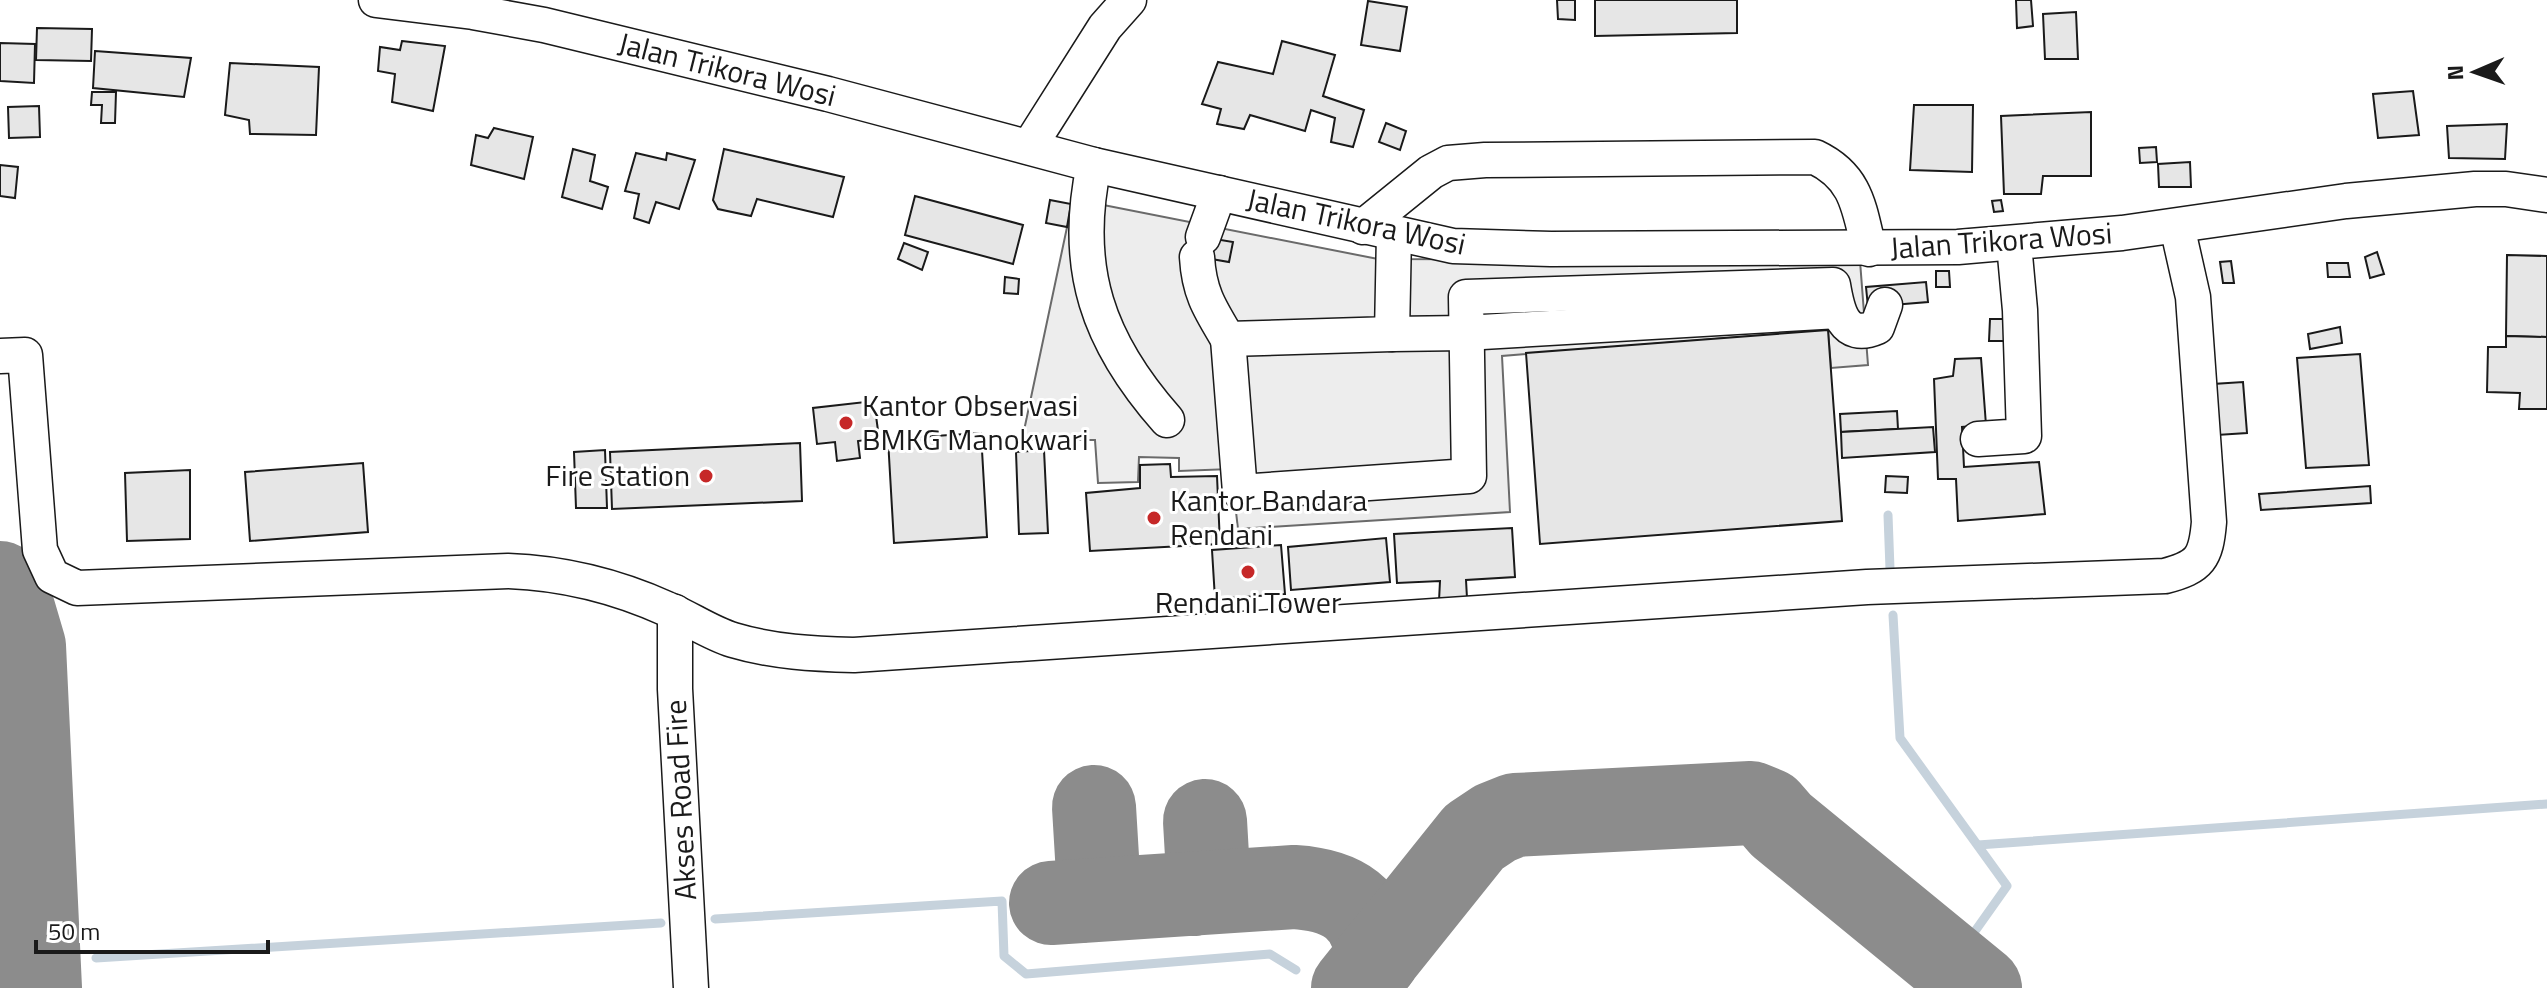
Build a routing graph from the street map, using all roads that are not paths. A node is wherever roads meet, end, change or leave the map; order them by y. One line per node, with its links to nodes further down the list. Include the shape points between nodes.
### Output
1 (376, 0): 3 (street, Jalan Trikora Wosi, via 473,12)
2 (1129, 0): 4 (street, via 1105,27)
3 (550, 13): 4 (street, Jalan Trikora Wosi)
4 (1029, 147): 5 (street, Jalan Trikora Wosi)
5 (1094, 165): 6 (street, Jalan Trikora Wosi); 16 (street, via 1086,221 1097,301 1122,364)
6 (1219, 193): 9 (street, Jalan Trikora Wosi); 14 (street, via 1200,247 1198,279)
7 (2547, 195): 8 (street, Jalan Trikora Wosi, via 2475,189)
8 (2177, 226): 10 (street, Jalan Trikora Wosi); 18 (street, via 2193,297 2209,522 2201,560 2165,576 1867,587 854,655 770,649 732,639)
9 (1378, 231): 11 (street, Jalan Trikora Wosi, via 1494,248); 11 (street, via 1431,172 1448,163 1815,157 1834,166 1856,196); 13 (street)
10 (2014, 244): 11 (street, Jalan Trikora Wosi); 17 (street, via 2024,436)
11 (1877, 249): 12 (street, via 1885,295 1881,321 1870,330 1843,322 1833,285 1466,297)
12 (1465, 333): 13 (street); 14 (street, via 1469,476 1240,492)
13 (1392, 334): 14 (street)
14 (1228, 339)
15 (0, 356): 18 (street, via 25,355 40,550 52,576 77,588 519,571 604,585)
16 (1167, 420)
17 (1978, 439)
18 (675, 612): 19 (street, Akses Road Fire)
19 (691, 988)

